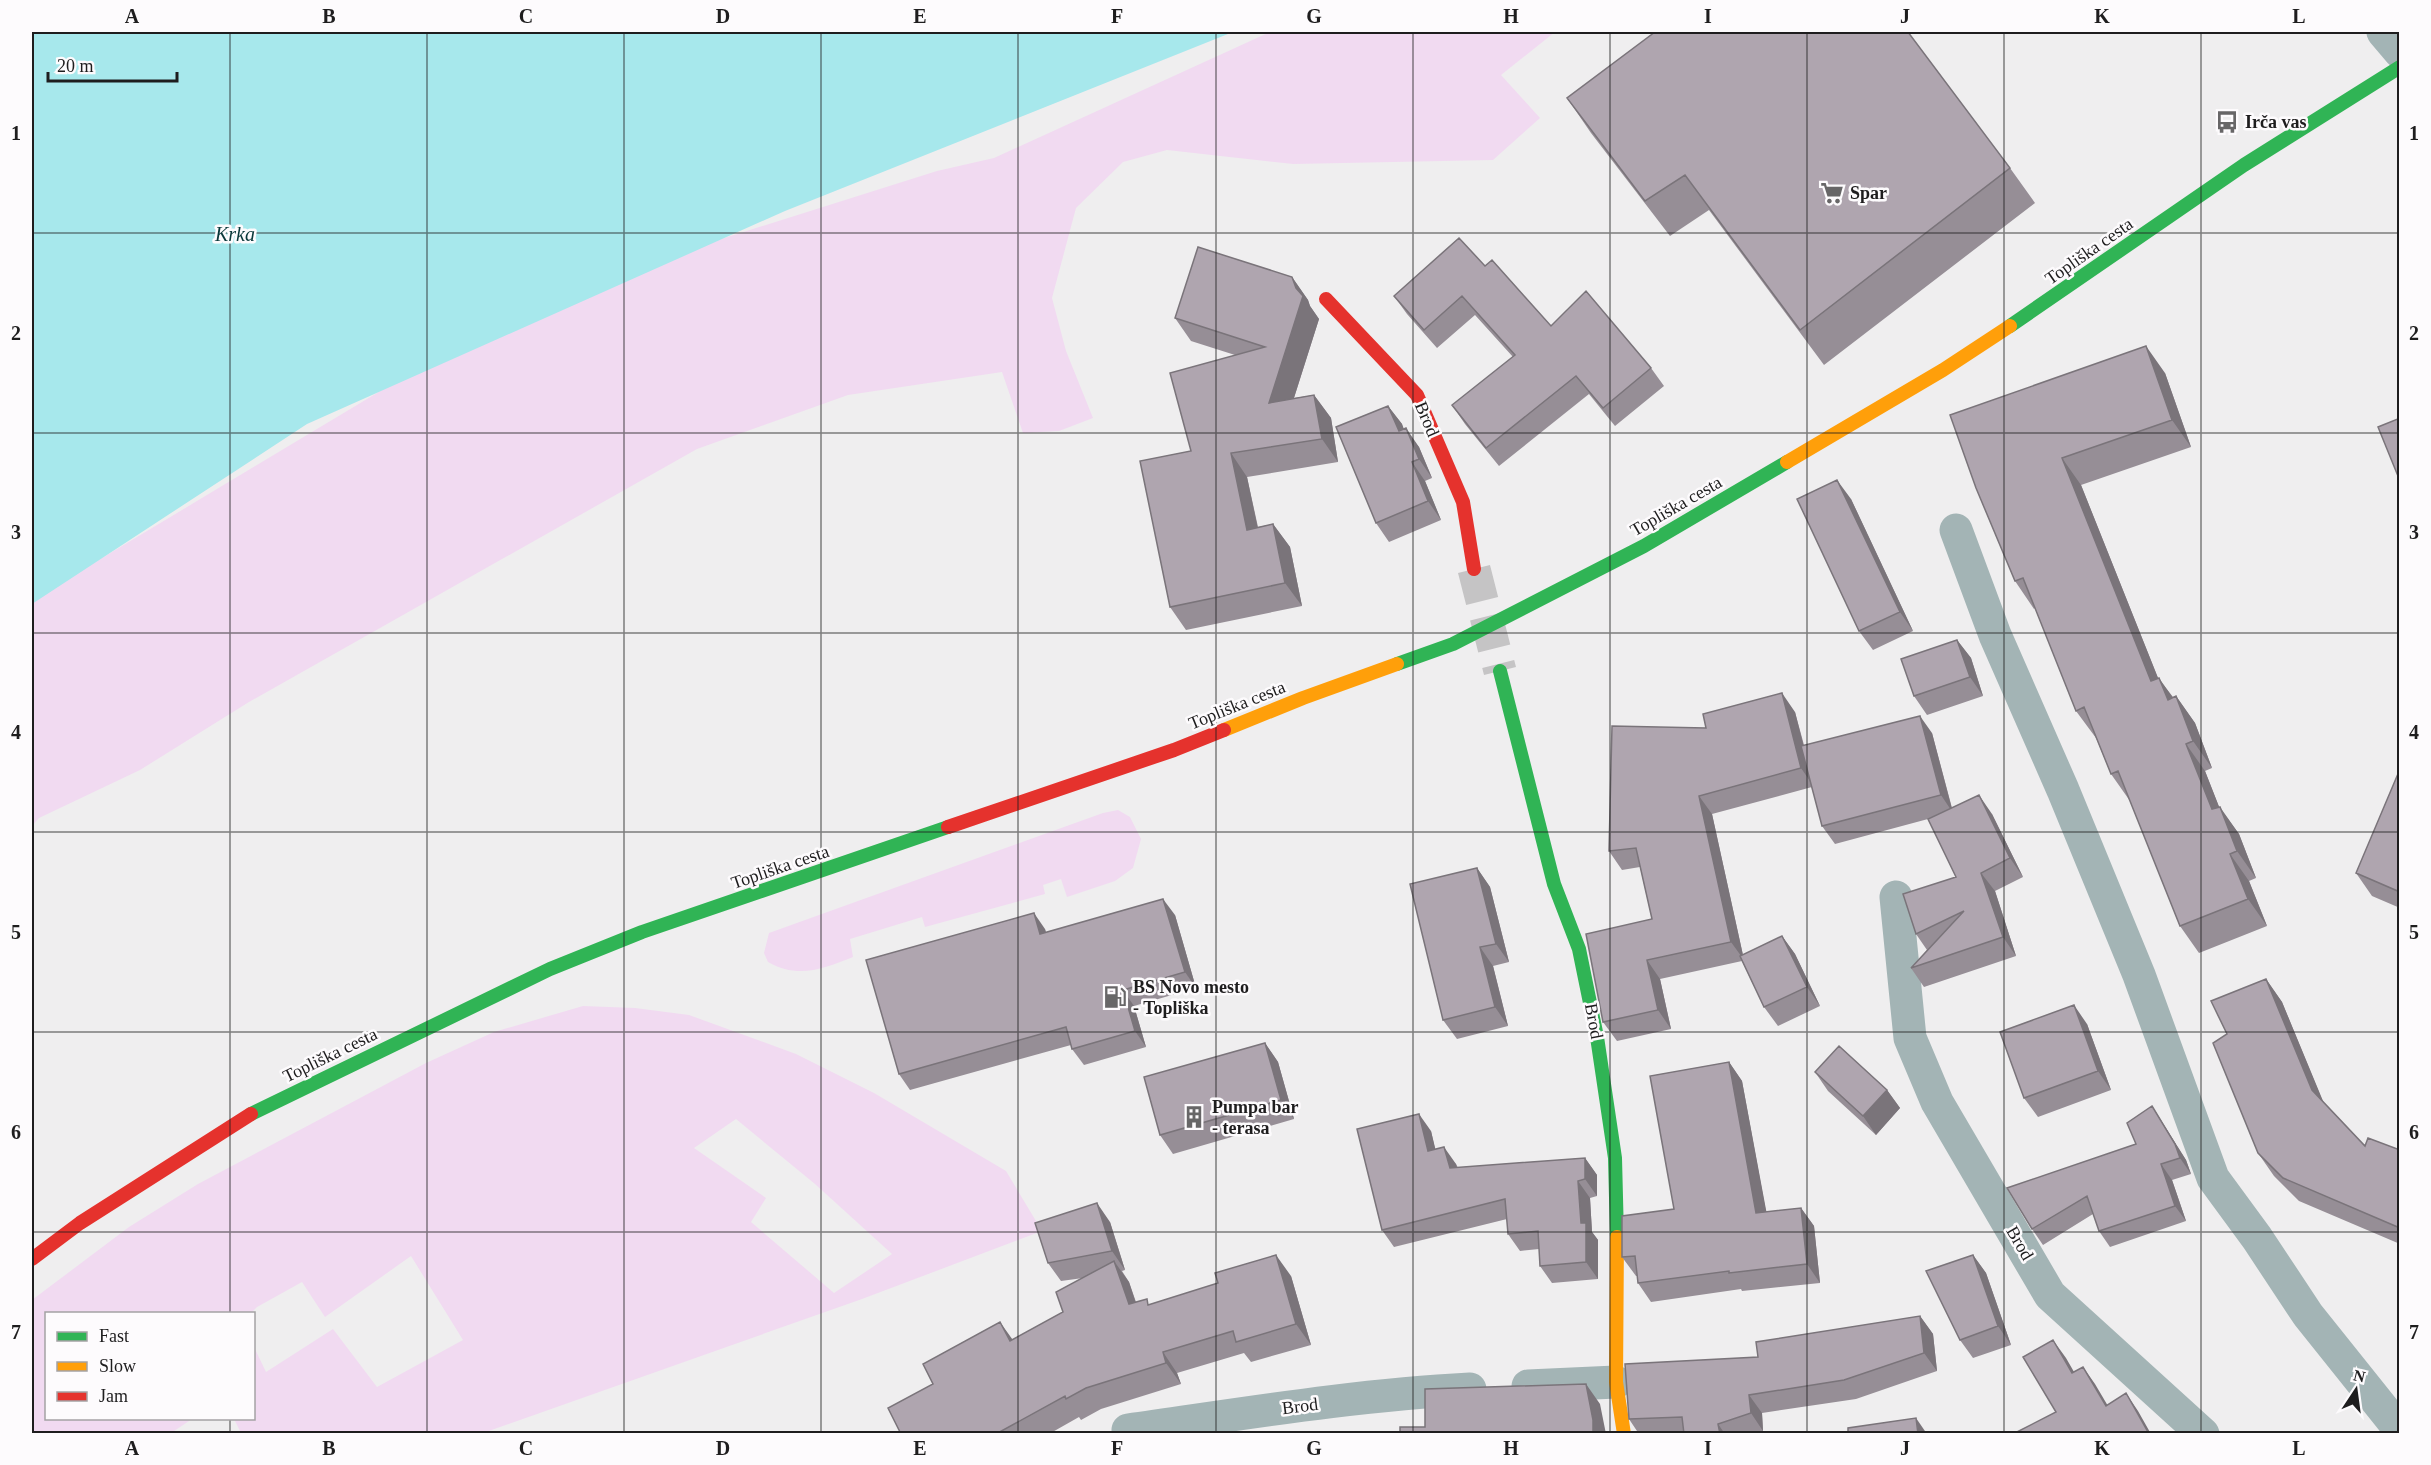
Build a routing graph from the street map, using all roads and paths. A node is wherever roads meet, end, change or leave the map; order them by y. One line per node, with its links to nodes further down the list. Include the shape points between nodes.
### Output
1 (2383, 32): 2 (street)
2 (2400, 52)
3 (2400, 67): 9 (main road, Topliška cesta, via 2244,165 1943,370 1644,546 1453,644 1174,750 642,932 550,969 257,1110 80,1223)
4 (1326, 299): 6 (main road, Brod, via 1417,395 1462,502)
5 (1956, 530): 12 (street, via 1995,635 2139,975 2213,1179 2308,1316)
6 (1474, 569)
7 (1500, 671): 10 (main road, Brod, via 1554,884 1579,949 1598,1037 1615,1158)
8 (1896, 897): 14 (street, Brod, via 1910,1038 1937,1102 2050,1295)
9 (32, 1259)
10 (1616, 1382): 11 (street, Brod, via 1426,1391); 13 (main road, Brod)
11 (1128, 1430)
12 (2400, 1430)
13 (1624, 1434)
14 (2203, 1434)

